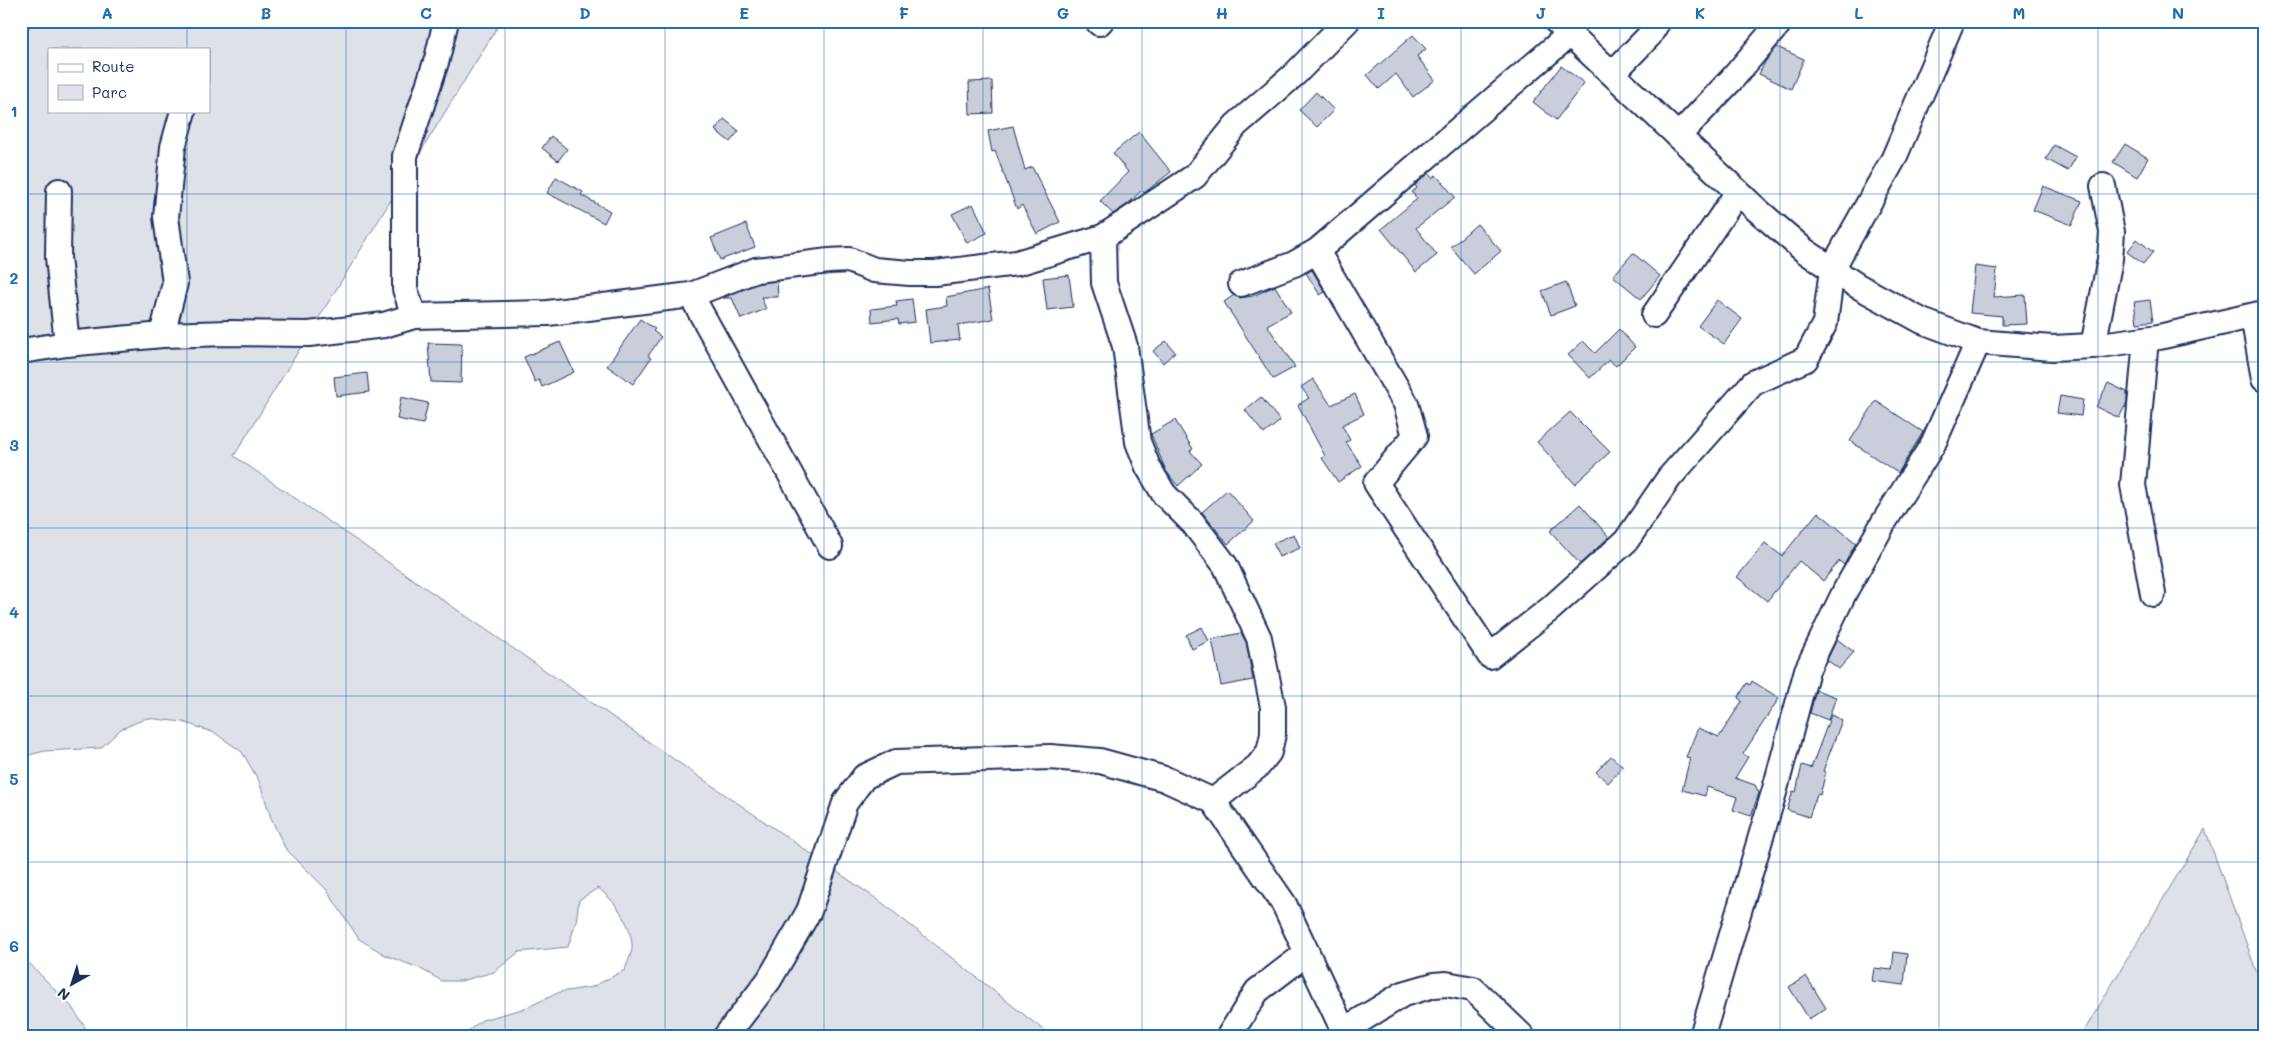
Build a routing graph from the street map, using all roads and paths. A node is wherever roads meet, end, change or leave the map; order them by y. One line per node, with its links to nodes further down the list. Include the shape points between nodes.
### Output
1 (446, 21): 20 (street, via 437,60 405,156 405,290)
2 (1347, 21): 13 (street, via 1295,74 1236,125 1195,176)
3 (1658, 21): 7 (street)
4 (1780, 21): 9 (street, via 1733,78)
5 (1952, 21): 15 (street, via 1894,158)
6 (1563, 28): 7 (street); 14 (street)
7 (1613, 73): 9 (street)
8 (183, 112): 21 (street, via 173,146 166,217 175,283)
9 (1678, 136): 12 (street)
10 (2103, 186): 25 (street, via 2112,232)
11 (59, 191): 24 (street, via 58,257)
12 (1738, 192): 15 (street, via 1805,251); 18 (street)
13 (1103, 237): 17 (street, via 1017,263 935,273 874,270 849,260 756,270); 30 (street, via 1104,282 1125,346 1138,442 1164,494 1193,523 1225,564 1259,638 1273,707 1269,752 1258,766)
14 (1317, 251): 15 (street, via 1406,404 1415,436 1376,483 1490,656 1550,609 1626,541 1669,478 1753,383 1806,359 1826,323); 16 (street, via 1294,264)
15 (1832, 269): 23 (street, via 1922,321)
16 (1241, 284)
17 (691, 295): 20 (street, via 548,313); 28 (street)
18 (1654, 315)
19 (2258, 315): 22 (street); 27 (street)
20 (414, 316): 21 (street, via 384,325 309,334)
21 (162, 335): 24 (street)
22 (2146, 338): 25 (street); 29 (street, via 2133,485)
23 (1978, 342): 25 (street, via 2052,348); 36 (street, via 1933,444 1845,591 1807,670)
24 (67, 344): 26 (street)
25 (2094, 346)
26 (21, 352)
27 (2264, 379)
28 (830, 546)
29 (2153, 594)
30 (1213, 801): 31 (street, via 1284,904); 33 (street, via 1165,779 1100,761 1058,758 896,762 864,777 845,803 809,911 769,980)
31 (1307, 953): 32 (street); 34 (street, via 1257,991)
32 (1344, 1033): 35 (street, via 1403,994 1446,984 1473,989)
33 (726, 1036)
34 (1229, 1036)
35 (1522, 1036)
36 (1702, 1036)

